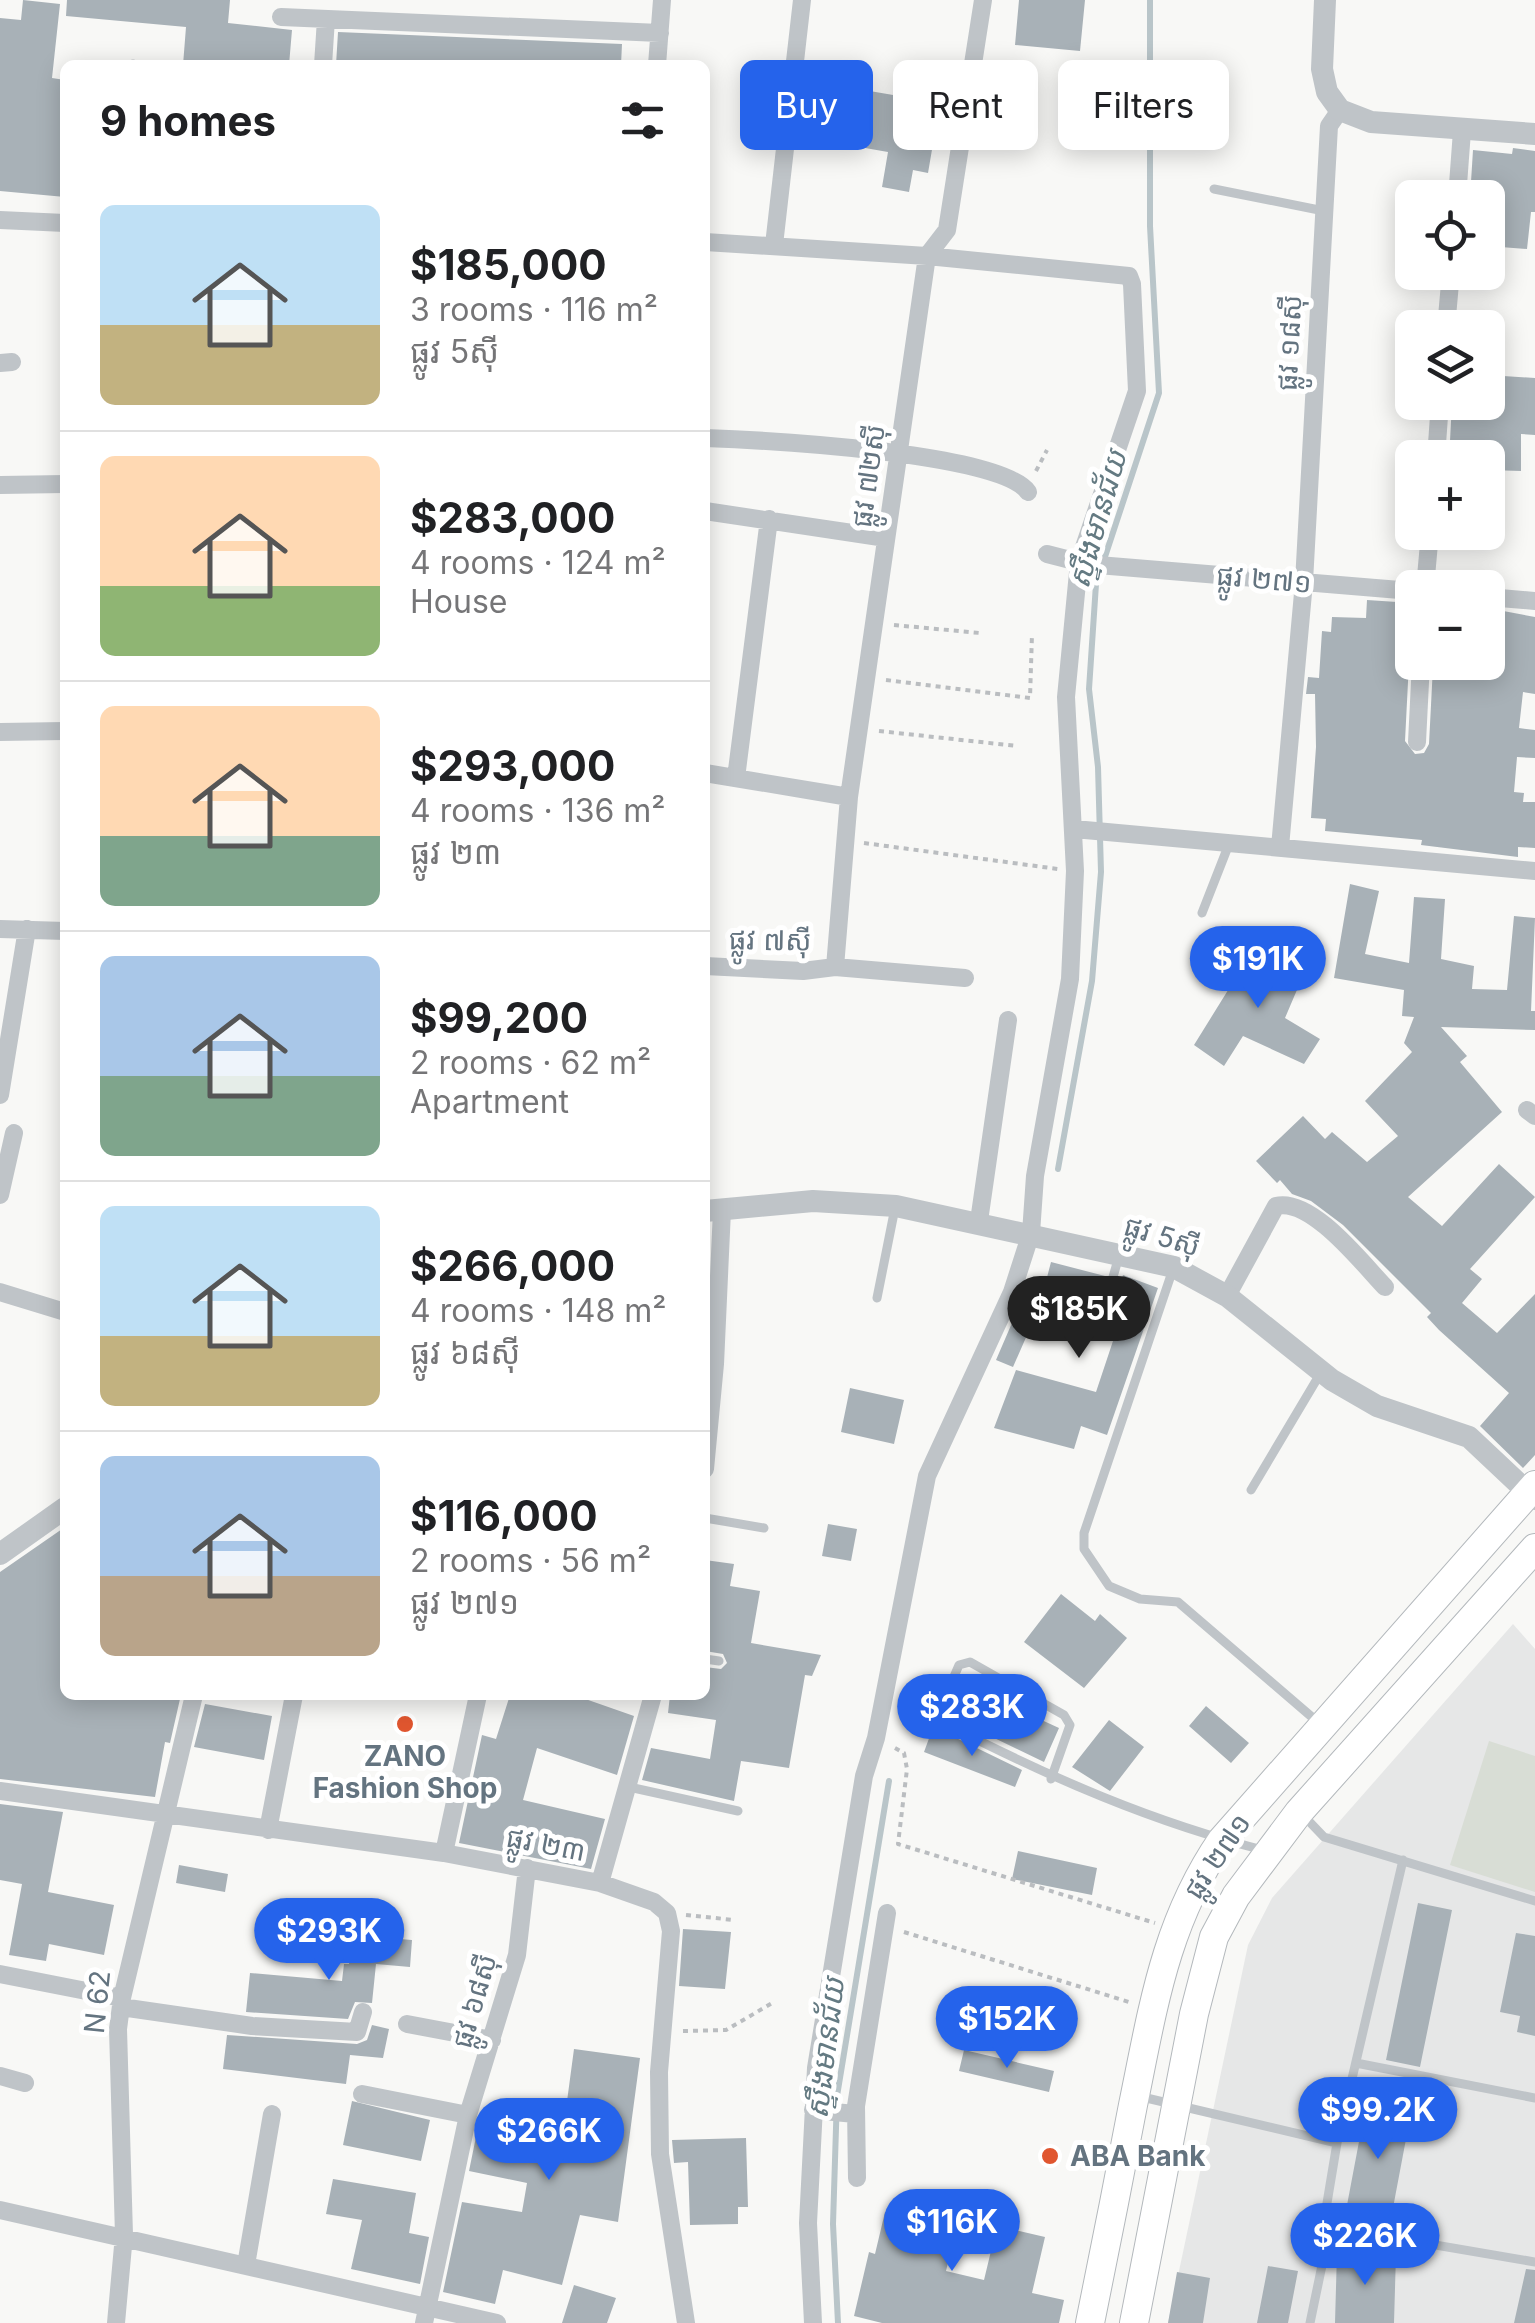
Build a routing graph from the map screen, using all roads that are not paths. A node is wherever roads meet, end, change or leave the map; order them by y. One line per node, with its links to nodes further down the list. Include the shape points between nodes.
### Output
1 (662, 0): 7 (street)
2 (802, 0): 19 (street)
3 (983, 0): 20 (street, ផ្លូវ ៧២ស៊ី, via 947,230)
4 (1325, 0): 10 (street, via 1322,69)
5 (280, 17): 6 (street)
6 (326, 19): 7 (street); 8 (street)
7 (660, 34): 9 (street)
8 (322, 60)
9 (657, 60)
10 (1340, 110): 11 (street, via 1371,122); 15 (street, ផ្លូវ ១៨ស៊ី, via 1329,126)
11 (1462, 131): 12 (street); 13 (street)
12 (1535, 134)
13 (1458, 180)
14 (1214, 189): 15 (lane)
15 (1324, 212): 31 (street, ផ្លូវ ១៨ស៊ី)
16 (0, 220): 17 (street)
17 (60, 223)
18 (710, 242): 19 (street)
19 (774, 245): 20 (street)
20 (927, 256): 22 (street, ផ្លូវ ៧២ស៊ី); 30 (street, via 1129,276 1137,391)
21 (710, 438): 22 (street)
22 (899, 454): 25 (street, via 1010,478); 28 (street, ផ្លូវ ៧២ស៊ី)
23 (60, 484): 24 (street)
24 (0, 485)
25 (1025, 489)
26 (710, 512): 27 (street)
27 (769, 519): 28 (street); 40 (street)
28 (886, 538): 41 (street, ផ្លូវ ៧២ស៊ី)
29 (1047, 554): 30 (street, ផ្លូវ ២៧១)
30 (1083, 563): 31 (street, ផ្លូវ ២៧១); 42 (street, via 1066,697)
31 (1304, 582): 32 (street, ផ្លូវ ២៧១); 44 (street, ផ្លូវ ១៨ស៊ី)
32 (1395, 590)
33 (1505, 598): 34 (street)
34 (1535, 601)
35 (1420, 680): 38 (street)
36 (60, 731): 37 (street)
37 (0, 732)
38 (1418, 742)
39 (710, 774): 40 (street)
40 (736, 778): 41 (street)
41 (850, 796): 51 (street, ផ្លូវ ៧២ស៊ី)
42 (1082, 829): 43 (street); 60 (street, via 1070,979)
43 (1230, 842): 44 (street); 46 (lane)
44 (1280, 847): 45 (street)
45 (1535, 872)
46 (1202, 913)
47 (0, 930): 48 (street)
48 (27, 930): 49 (street); 54 (street)
49 (60, 930)
50 (710, 966): 51 (street, ផ្លូវ ៧ស៊ី)
51 (834, 967): 52 (street, ផ្លូវ ៧ស៊ី)
52 (965, 978)
53 (1008, 1020): 59 (street)
54 (0, 1095)
55 (14, 1133): 56 (street)
56 (0, 1195)
57 (896, 1206): 58 (street, ផ្លូវ 5ស៊ី, via 813,1202); 59 (street, ផ្លូវ 5ស៊ី); 66 (lane)
58 (713, 1211): 70 (street, via 716,1364)
59 (978, 1221): 60 (street, ផ្លូវ 5ស៊ី)
60 (1030, 1233): 61 (street, ផ្លូវ 5ស៊ី); 112 (street, via 1012,1292 927,1476 861,1795 816,2068)
61 (1120, 1254): 62 (street, ផ្លូវ 5ស៊ី); 68 (lane)
62 (1174, 1266): 65 (street, ផ្លូវ 5ស៊ី); 84 (lane, via 1084,1533 1084,1550 1108,1586 1140,1599 1178,1602)
63 (1385, 1287): 65 (street, via 1312,1214 1288,1203 1276,1206)
64 (0, 1292): 67 (street)
65 (1227, 1296): 69 (street, ផ្លូវ 5ស៊ី)
66 (877, 1298)
67 (60, 1310)
68 (1103, 1312)
69 (1322, 1372): 71 (lane); 72 (street, ផ្លូវ 5ស៊ី, via 1378,1406 1468,1437)
70 (710, 1421)
71 (1251, 1490)
72 (1533, 1492): 84 (main road, ផ្លូវ ២៧១)
73 (60, 1512): 77 (street)
74 (710, 1519): 75 (lane)
75 (764, 1528)
76 (1535, 1548): 89 (main road, ផ្លូវ ២៧១)
77 (0, 1554)
78 (710, 1659): 79 (lane)
79 (719, 1661)
80 (193, 1700): 90 (street, N 62)
81 (293, 1700): 91 (street)
82 (477, 1700): 94 (street)
83 (652, 1700): 86 (street)
84 (1321, 1725): 92 (main road, ផ្លូវ ២៧១)
85 (1051, 1779): 85 (lane, via 1068,1736 1064,1715 970,1662 959,1665 940,1709 946,1724); 92 (lane)
86 (628, 1787): 88 (lane); 97 (street)
87 (0, 1791): 90 (street, ផ្លូវ ២៣)
88 (738, 1812)
89 (1299, 1812): 93 (main road, ផ្លូវ ២៧១); 95 (lane, via 1324,1836)
90 (165, 1818): 91 (street, ផ្លូវ ២៣); 101 (street, N 62)
91 (268, 1830): 94 (street, ផ្លូវ ២៣)
92 (1222, 1840): 93 (lane); 109 (main road, ផ្លូវ ២៧១, via 1174,1928)
93 (1268, 1851): 111 (main road, ផ្លូវ ២៧១, via 1214,1937)
94 (444, 1853): 96 (street, ផ្លូវ ២៣)
95 (1403, 1860): 98 (lane); 105 (lane)
96 (527, 1868): 97 (street, ផ្លូវ ២៣); 104 (street, ផ្លូវ ៦៨ស៊ី, via 517,1955)
97 (600, 1883): 126 (street, ផ្លូវ ២៣, via 654,1902 666,1912 671,1931 660,2154)
98 (1535, 1901)
99 (886, 1920): 114 (street)
100 (0, 1974): 101 (street)
101 (121, 2002): 102 (street, via 252,2026 356,2032); 120 (street, N 62)
102 (363, 2012)
103 (408, 2024): 104 (street)
104 (492, 2040): 115 (street, ផ្លូវ ៦៨ស៊ី)
105 (1356, 2062): 110 (lane); 116 (lane)
106 (0, 2076): 107 (street)
107 (25, 2083)
108 (362, 2094): 115 (street)
109 (1136, 2095): 111 (lane); 128 (main road, ផ្លូវ ២៧១)
110 (1535, 2098)
111 (1176, 2105): 116 (lane); 129 (main road, ផ្លូវ ២៧១)
112 (819, 2111): 114 (street); 127 (street, via 808,2223)
113 (272, 2114): 122 (street)
114 (852, 2114): 117 (street)
115 (468, 2115): 123 (street, ផ្លូវ ៦៨ស៊ី)
116 (1338, 2144): 119 (lane, via 1326,2209)
117 (858, 2178)
118 (0, 2210): 120 (street)
119 (1330, 2228): 121 (lane); 130 (lane)
120 (124, 2235): 122 (street); 124 (street, N 62)
121 (1535, 2262)
122 (246, 2265): 123 (street)
123 (426, 2314): 125 (street)
124 (116, 2323)
125 (498, 2323)
126 (686, 2323)
127 (813, 2323)
128 (1090, 2323)
129 (1134, 2323)
130 (1310, 2323)

